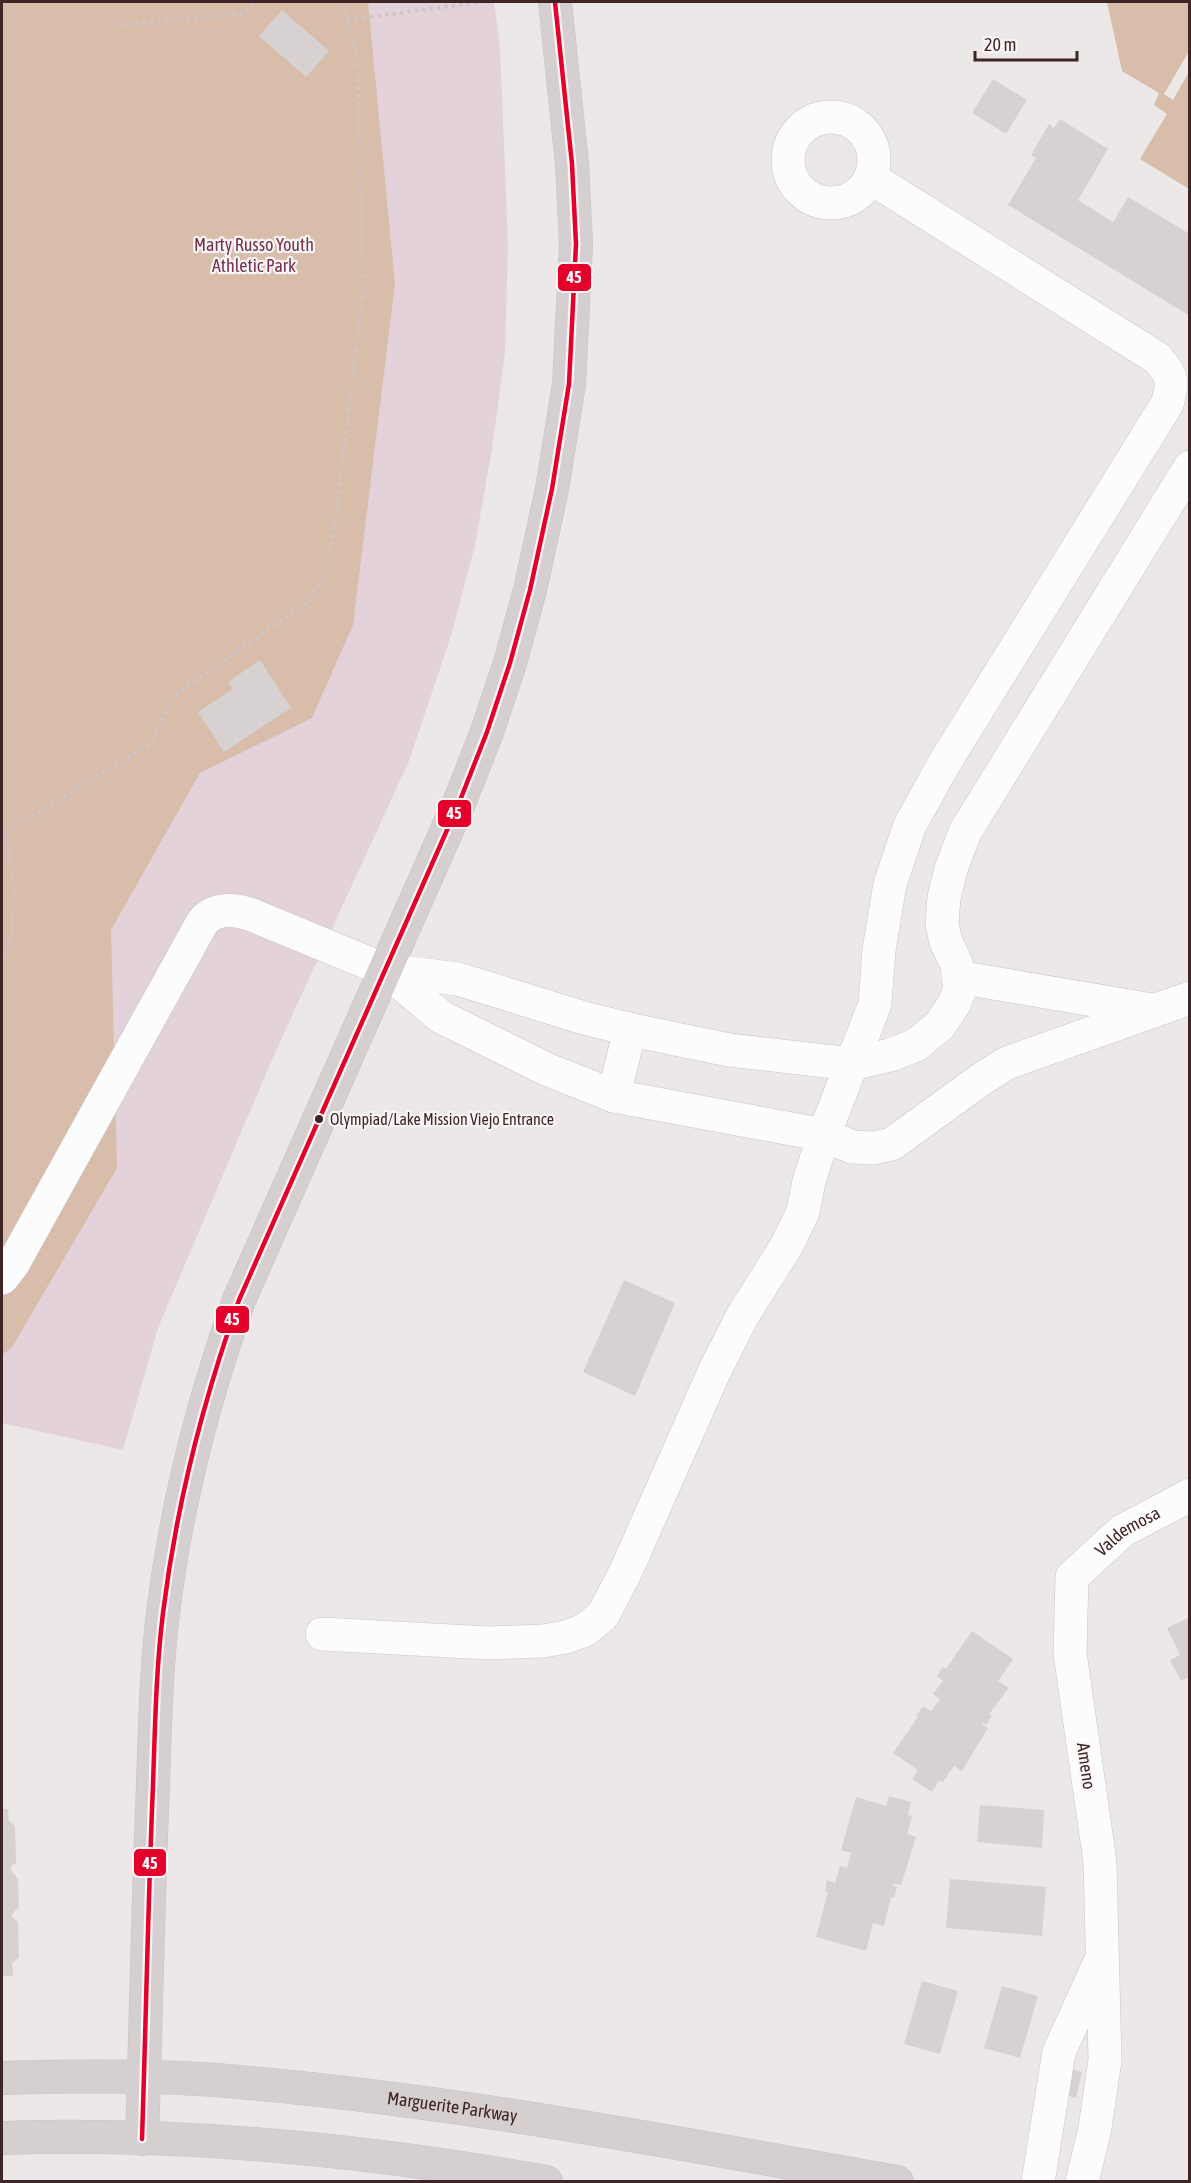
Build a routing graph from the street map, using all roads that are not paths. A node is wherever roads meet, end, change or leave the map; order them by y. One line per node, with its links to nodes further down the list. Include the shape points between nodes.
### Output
1 (555, 2): 4 (main road, via 573,164 576,244 569,384 552,489 530,590 487,732)
2 (871, 178): 9 (street, via 1157,358 1170,372 1172,387 1167,404 910,825 890,884 875,1004)
3 (1190, 467): 5 (street, via 965,832 951,869 942,924)
4 (385, 970): 8 (street, via 458,979); 10 (street, via 441,1017 546,1069); 12 (street, via 244,912 221,911 206,918); 20 (main road, via 239,1300 221,1352 178,1520 163,1614 155,1714)
5 (958, 977): 7 (street); 9 (street, via 960,989 954,1004 940,1025 916,1045)
6 (1190, 998): 7 (street)
7 (1154, 1010): 11 (street, via 1007,1063 892,1144 852,1147)
8 (630, 1029): 9 (street, via 729,1050); 10 (street)
9 (852, 1064): 11 (street)
10 (614, 1096): 11 (street)
11 (824, 1135): 15 (street, via 799,1221 714,1372 603,1615 585,1630 543,1641 488,1643)
12 (2, 1278)
13 (1190, 1495): 14 (street, Valdemosa, via 1122,1531)
14 (1072, 1577): 16 (street, Ameno, via 1070,1653 1100,1862)
15 (322, 1634)
16 (1103, 1954): 17 (street, Ameno); 18 (street, Ameno)
17 (1059, 2052): 18 (street); 25 (street, Ameno)
18 (1105, 2060): 26 (street, Ameno)
19 (2, 2078): 20 (main road, Marguerite Parkway)
20 (144, 2078): 22 (main road); 24 (main road, Marguerite Parkway, via 213,2080 426,2102)
21 (2, 2138): 22 (main road)
22 (142, 2139): 23 (main road, via 346,2153)
23 (546, 2181)
24 (897, 2181)
25 (1038, 2181)
26 (1082, 2181)

